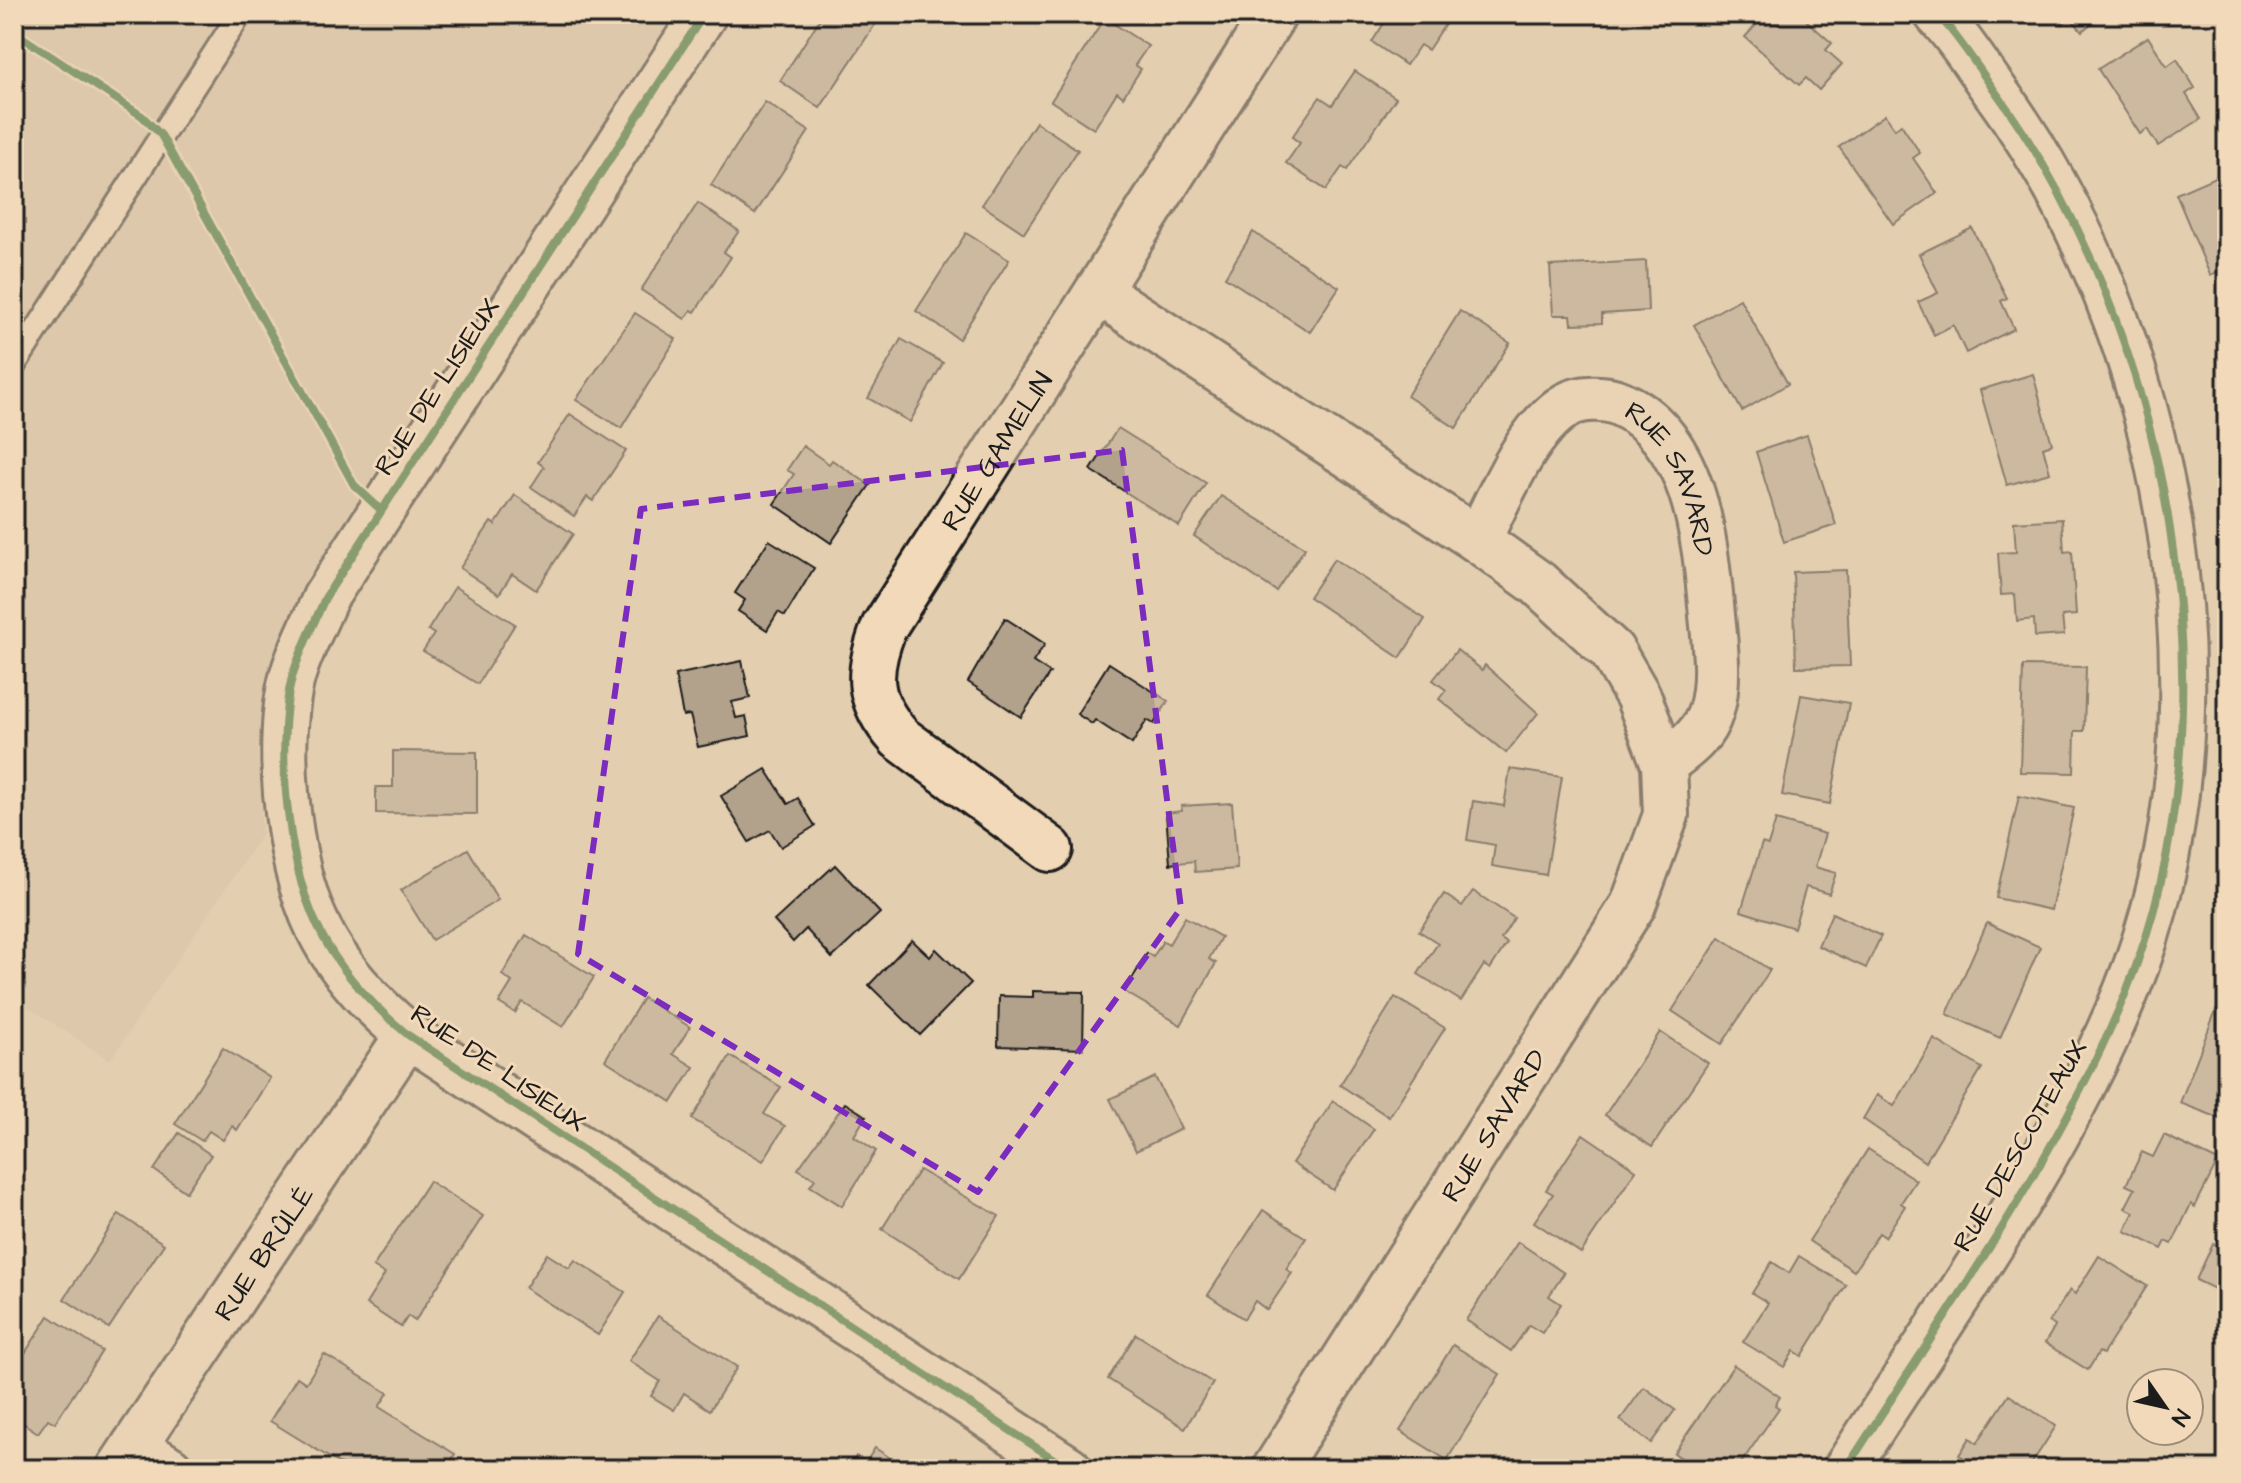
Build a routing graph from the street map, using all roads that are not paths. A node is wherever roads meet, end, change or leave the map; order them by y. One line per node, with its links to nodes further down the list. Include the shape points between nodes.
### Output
1 (240, 14): 6 (lane)
2 (704, 14): 10 (street, RUE DE LISIEUX, via 325,598 293,674 283,759 292,856 308,909 335,960 370,1004)
3 (1274, 14): 5 (street, RUE GAMELIN)
4 (1937, 14): 15 (street, RUE DESCOTEAUX, via 2019,123 2077,221 2117,318 2151,422 2169,518 2179,631 2177,780 2162,881 2128,989 2082,1090)
5 (1099, 292): 7 (street, RUE SAVARD); 9 (street, RUE GAMELIN, via 884,627 872,659 871,687 881,717 900,738)
6 (14, 365)
7 (1478, 540): 8 (street, RUE SAVARD, via 1538,583 1612,651 1638,696); 8 (street, RUE SAVARD, via 1527,449 1546,422 1569,403 1606,397 1635,409 1657,431 1695,501 1706,551 1717,669 1711,712 1697,739)
8 (1664, 764): 14 (street, RUE SAVARD, via 1666,815 1633,905)
9 (1050, 849)
10 (408, 1035): 11 (street, RUE BRÛLÉ); 13 (street, RUE DE LISIEUX)
11 (126, 1458): 12 (street)
12 (170, 1469)
13 (1069, 1469)
14 (1275, 1469)
15 (1846, 1469)

